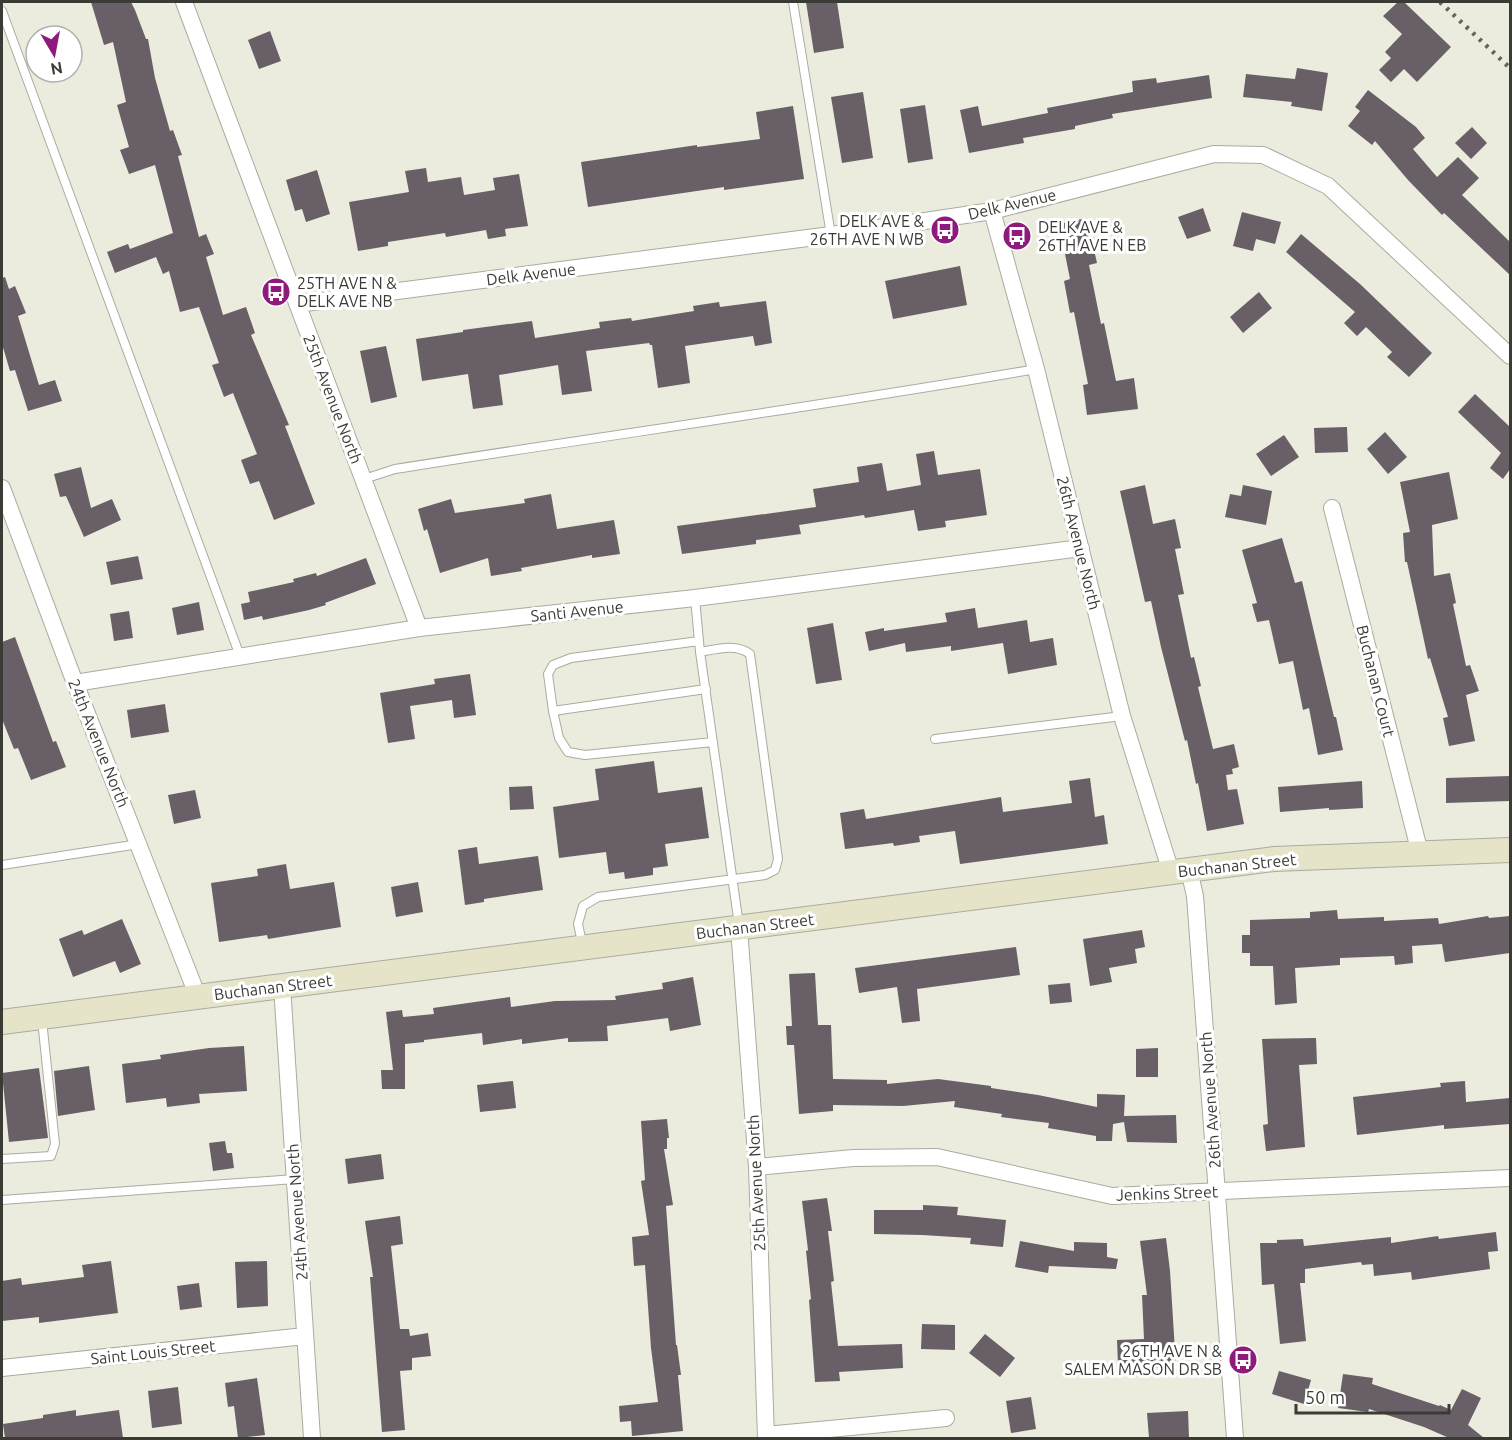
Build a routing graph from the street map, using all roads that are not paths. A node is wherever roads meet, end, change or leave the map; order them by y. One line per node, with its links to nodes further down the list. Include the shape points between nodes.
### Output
1 (184, 2): 6 (street, 25th Avenue North)
2 (793, 2): 5 (lane)
3 (2, 11): 17 (lane)
4 (992, 211): 5 (street, Delk Avenue); 7 (street, Delk Avenue, via 1214,154 1263,155 1328,186); 8 (street, 26th Avenue North)
5 (831, 235): 6 (street, Delk Avenue)
6 (297, 304): 9 (street, 25th Avenue North)
7 (1510, 356)
8 (1036, 369): 9 (lane, via 395,469); 12 (street, 26th Avenue North)
9 (364, 479): 14 (street, 25th Avenue North)
10 (2, 488): 18 (street, 24th Avenue North)
11 (1332, 508): 26 (street, Buchanan Court)
12 (1081, 548): 13 (street, Santi Avenue); 21 (street, 26th Avenue North)
13 (695, 598): 14 (street, Santi Avenue); 15 (lane)
14 (419, 628): 17 (street, Santi Avenue)
15 (699, 641): 16 (lane); 20 (lane, via 570,658 553,665 548,674)
16 (700, 652): 19 (lane); 29 (lane, via 742,648 750,654 753,664 778,859 775,870 765,875)
17 (240, 656): 18 (street, Santi Avenue)
18 (75, 683): 24 (street, 24th Avenue North)
19 (706, 689): 20 (lane); 23 (lane)
20 (553, 711): 23 (lane, via 559,738 568,752 585,755)
21 (1122, 716): 22 (lane); 28 (street, 26th Avenue North)
22 (935, 739)
23 (713, 741): 29 (lane)
24 (139, 844): 27 (lane); 33 (street, 24th Avenue North)
25 (1510, 850): 26 (street, Buchanan Street)
26 (1420, 853): 28 (street, Buchanan Street, via 1274,859)
27 (2, 865)
28 (1180, 871): 30 (street, Buchanan Street); 40 (street, 26th Avenue North, via 1195,896)
29 (732, 878): 30 (lane); 31 (lane, via 598,897 583,906 578,924)
30 (739, 928): 31 (street, Buchanan Street); 37 (street, 25th Avenue North)
31 (583, 948): 32 (street, Buchanan Street)
32 (282, 986): 33 (street, Buchanan Street); 39 (street, 24th Avenue North)
33 (198, 996): 34 (street, Buchanan Street)
34 (42, 1017): 35 (street, Buchanan Street); 36 (lane, via 55,1144 51,1156)
35 (2, 1022)
36 (2, 1160)
37 (757, 1167): 40 (street, Jenkins Street, via 853,1158 937,1157 1112,1196); 45 (street, 25th Avenue North)
38 (1510, 1178): 40 (street, Jenkins Street)
39 (295, 1179): 41 (lane); 42 (street, 24th Avenue North)
40 (1217, 1191): 47 (street, 26th Avenue North)
41 (2, 1200)
42 (305, 1336): 43 (street, Saint Louis Street); 46 (street, 24th Avenue North)
43 (2, 1368)
44 (946, 1418): 45 (street)
45 (766, 1437)
46 (312, 1438)
47 (1235, 1438)

